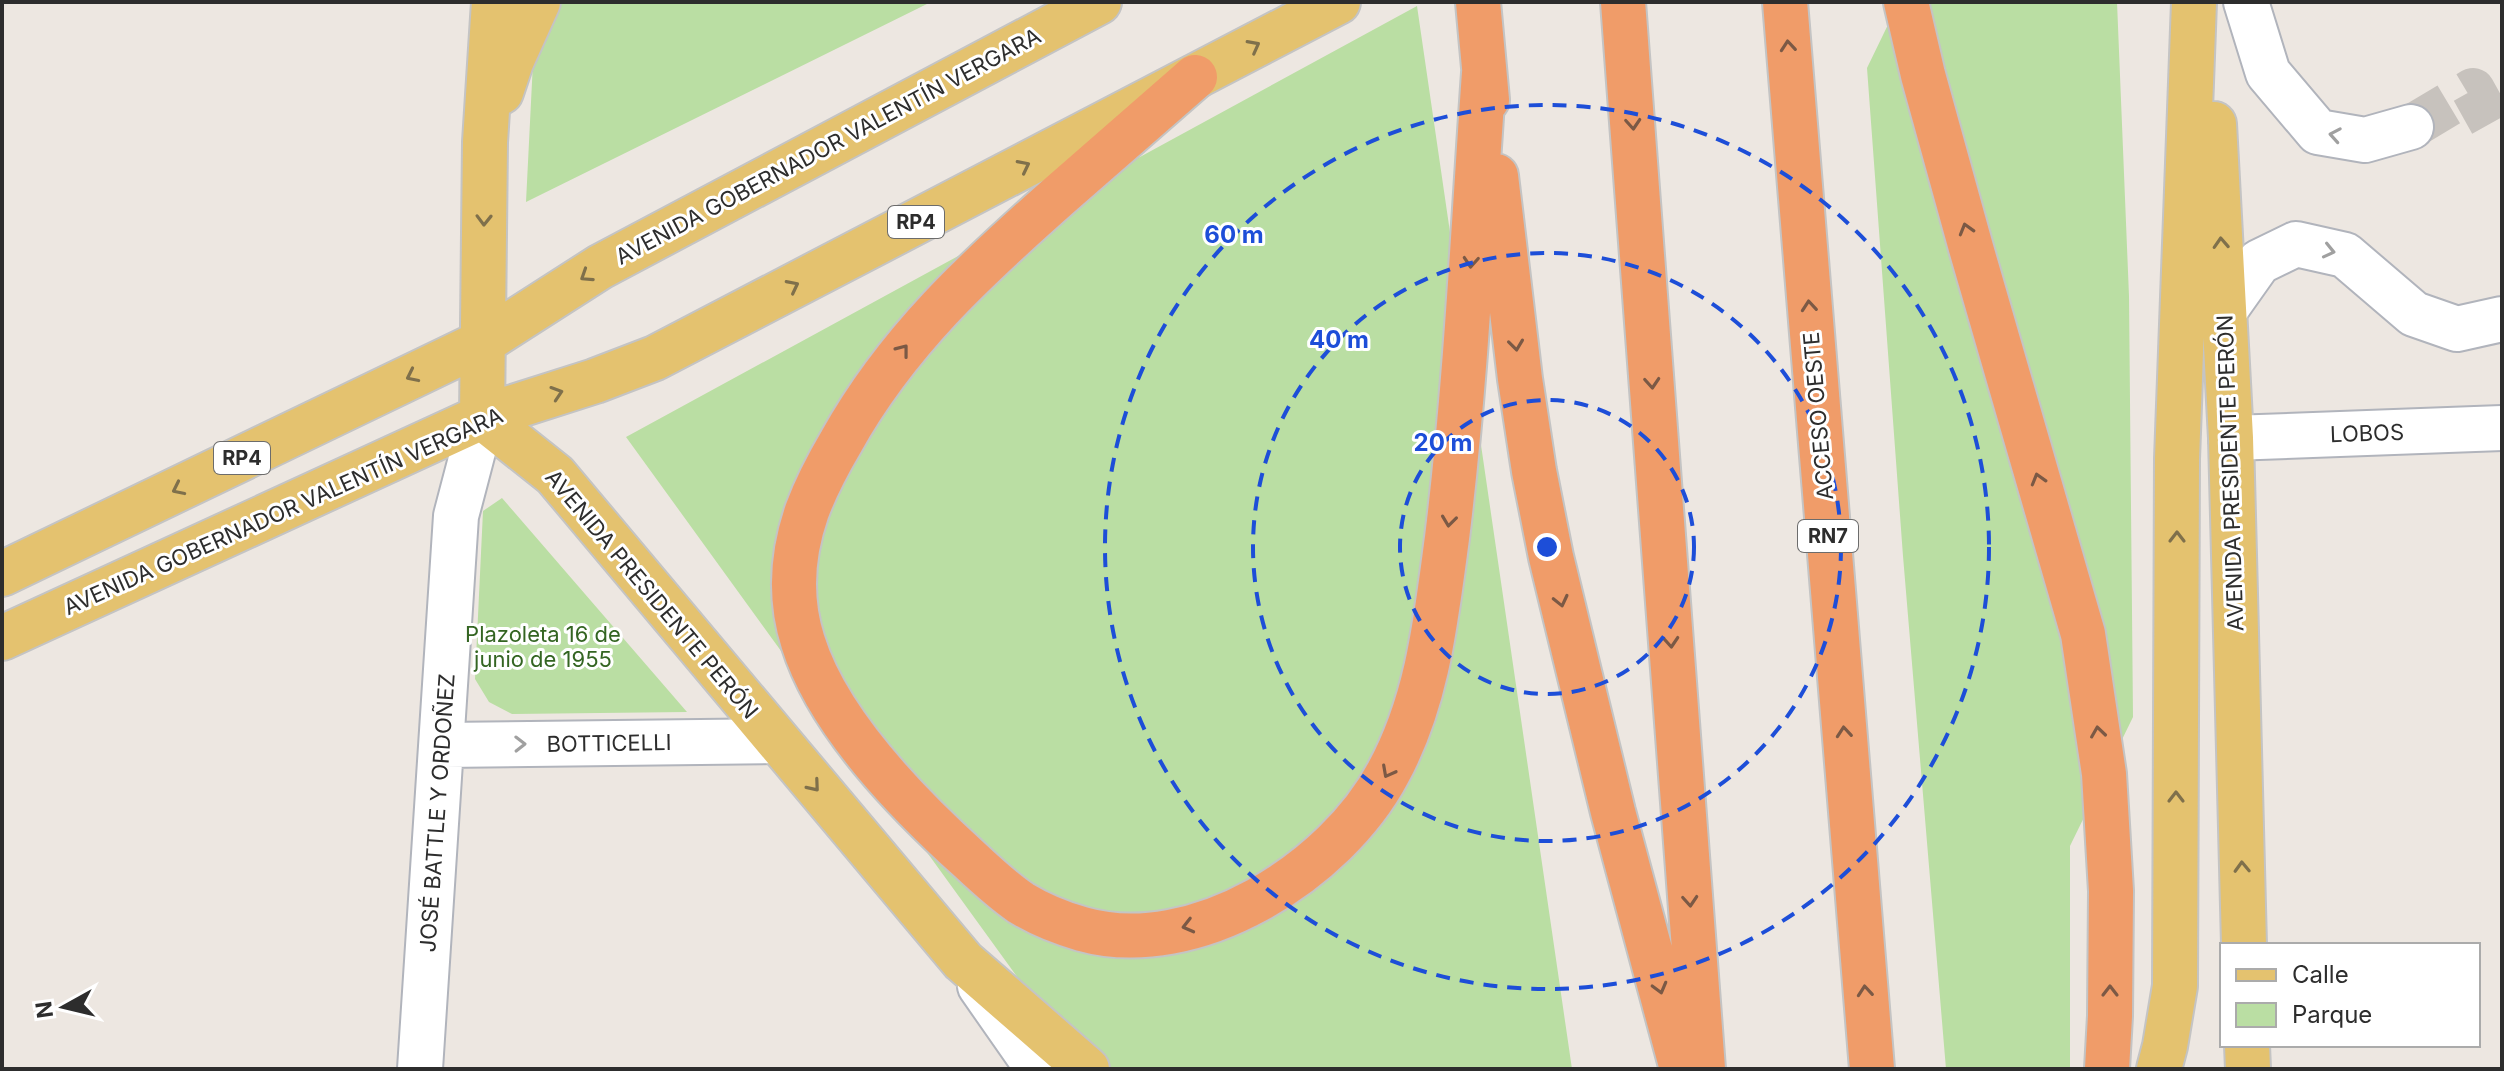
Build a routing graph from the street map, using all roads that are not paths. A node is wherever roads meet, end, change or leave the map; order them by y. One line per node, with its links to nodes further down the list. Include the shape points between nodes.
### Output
1 (494, 2): 15 (main road)
2 (538, 2): 15 (main road, via 511,62)
3 (1099, 2): 18 (main road, AVENIDA GOBERNADOR VALENTÍN VERGARA / RP4, one-way to 18, via 600,267)
4 (1338, 2): 13 (main road, AVENIDA GOBERNADOR VALENTÍN VERGARA / RP4, one-way to 4)
5 (1478, 2): 12 (highway)
6 (1623, 2): 33 (highway, one-way to 33)
7 (1785, 2): 34 (highway, ACCESO OESTE / RN7, one-way to 7)
8 (1906, 2): 35 (highway, one-way to 8, via 2110,877 2104,774 2083,634)
9 (2194, 2): 36 (main road, one-way to 9, via 2175,986 2177,459)
10 (2207, 2): 16 (main road, AVENIDA PRESIDENTE PERÓN, one-way to 10)
11 (2246, 2): 14 (street, one-way to 11, via 2365,140 2318,132 2268,73)
12 (1484, 69): 13 (highway, one-way to 13, via 1457,457 1427,670 1403,740 1367,806 1288,883 1195,925 1108,935 1055,920 998,886 877,765 814,671 796,615 794,570 802,527 822,475 857,412 902,351 993,254); 32 (highway, one-way to 32, via 1520,379 1542,514 1613,812)
13 (1195, 77): 19 (main road, AVENIDA GOBERNADOR VALENTÍN VERGARA / RP4, one-way to 13, via 655,358)
14 (2411, 127)
15 (485, 142): 18 (main road, one-way to 18)
16 (2225, 310): 17 (street, one-way to 17, via 2259,262 2296,244 2345,255 2414,314 2457,329); 21 (main road, AVENIDA PRESIDENTE PERÓN)
17 (2502, 319)
18 (483, 342): 19 (main road); 22 (main road, AVENIDA GOBERNADOR VALENTÍN VERGARA / RP4, one-way to 22)
19 (482, 417): 23 (main road, AVENIDA GOBERNADOR VALENTÍN VERGARA / RP4); 24 (main road, AVENIDA PRESIDENTE PERÓN, via 555,475); 25 (street, JOSÉ BATTLE Y ORDOÑEZ, via 456,516)
20 (2502, 428): 21 (street, LOBOS)
21 (2231, 438): 26 (main road, AVENIDA PRESIDENTE PERÓN, one-way to 21)
22 (2, 574)
23 (2, 638)
24 (776, 741): 25 (street, BOTTICELLI, one-way to 24); 27 (main road, AVENIDA PRESIDENTE PERÓN, one-way to 27)
25 (442, 745): 29 (street, JOSÉ BATTLE Y ORDOÑEZ)
26 (2244, 943)
27 (963, 961): 30 (street, AVENIDA PRESIDENTE PERÓN); 31 (main road)
28 (2247, 1047): 37 (main road)
29 (420, 1069)
30 (1038, 1069)
31 (1087, 1069)
32 (1682, 1069)
33 (1703, 1069)
34 (1872, 1069)
35 (2107, 1069)
36 (2159, 1069)
37 (2248, 1069)

